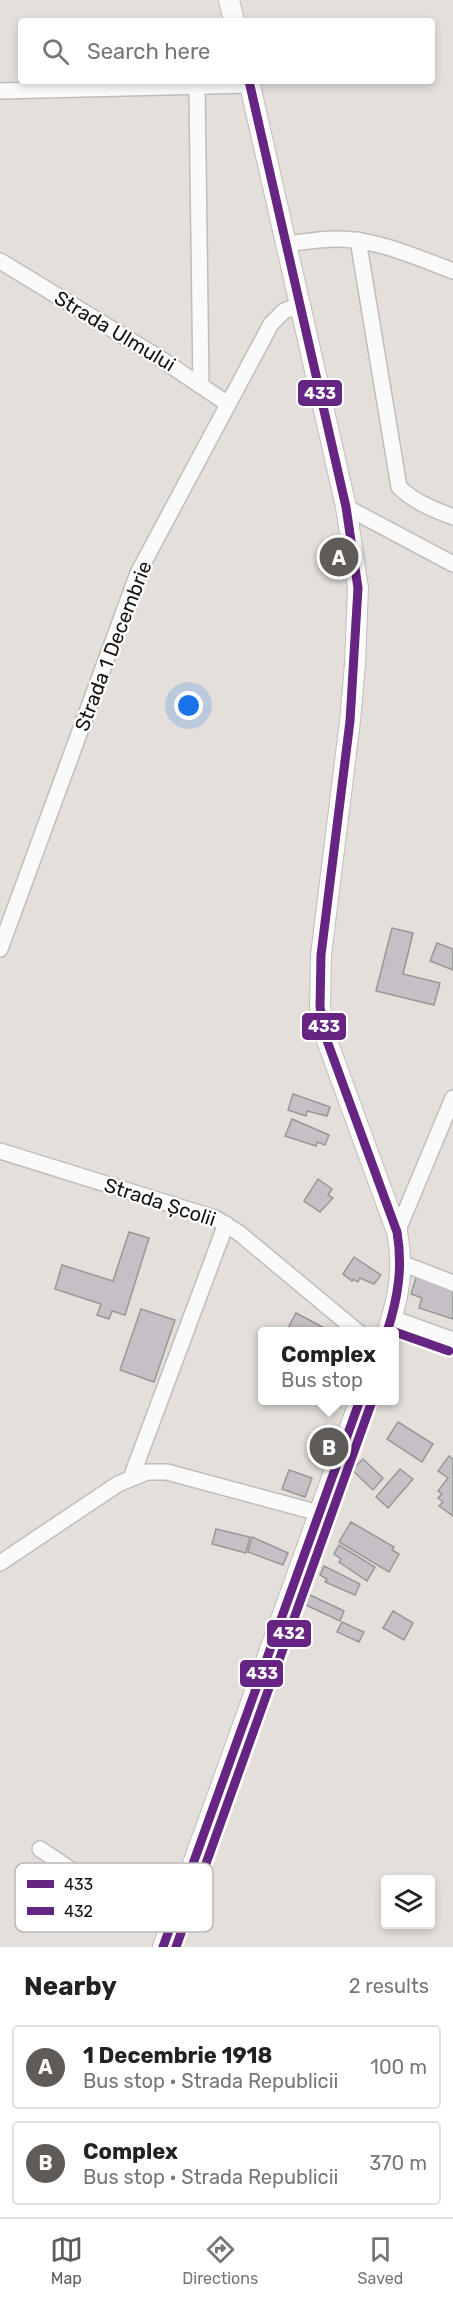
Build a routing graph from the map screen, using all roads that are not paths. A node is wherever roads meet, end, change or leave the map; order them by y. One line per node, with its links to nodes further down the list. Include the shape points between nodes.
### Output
1 (229, 0): 2 (main road)
2 (233, 18)
3 (236, 84): 5 (street)
4 (249, 84): 8 (main road)
5 (197, 87): 6 (street); 12 (street)
6 (0, 92)
7 (358, 240): 8 (street); 10 (street); 15 (street, via 399,487 422,504)
8 (286, 244): 11 (main road)
9 (0, 261): 12 (street, Strada Ulmului)
10 (453, 271)
11 (300, 305): 13 (street, Strada 1 Decembrie, via 276,317); 14 (main road)
12 (201, 384): 13 (street, Strada Ulmului)
13 (228, 404): 17 (street, Strada 1 Decembrie, via 138,573)
14 (346, 507): 16 (street); 21 (main road, via 358,588 355,664 321,955 320,1007 330,1052)
15 (453, 517)
16 (453, 564)
17 (0, 949)
18 (453, 1098): 21 (street)
19 (0, 1151): 20 (street, Strada Școlii, via 201,1213)
20 (225, 1224): 25 (street, Strada Școlii); 29 (street)
21 (397, 1232): 22 (main road)
22 (401, 1263): 23 (street); 24 (main road, via 398,1295)
23 (453, 1283)
24 (389, 1325)
25 (352, 1327)
26 (399, 1327): 27 (street)
27 (453, 1340)
28 (359, 1405): 30 (main road)
29 (131, 1478): 30 (street, via 147,1472 167,1472); 31 (street)
30 (319, 1513): 34 (main road)
31 (0, 1563)
32 (40, 1849): 33 (street)
33 (61, 1863)
34 (193, 1863)
35 (168, 1932): 36 (main road)
36 (163, 1947)

